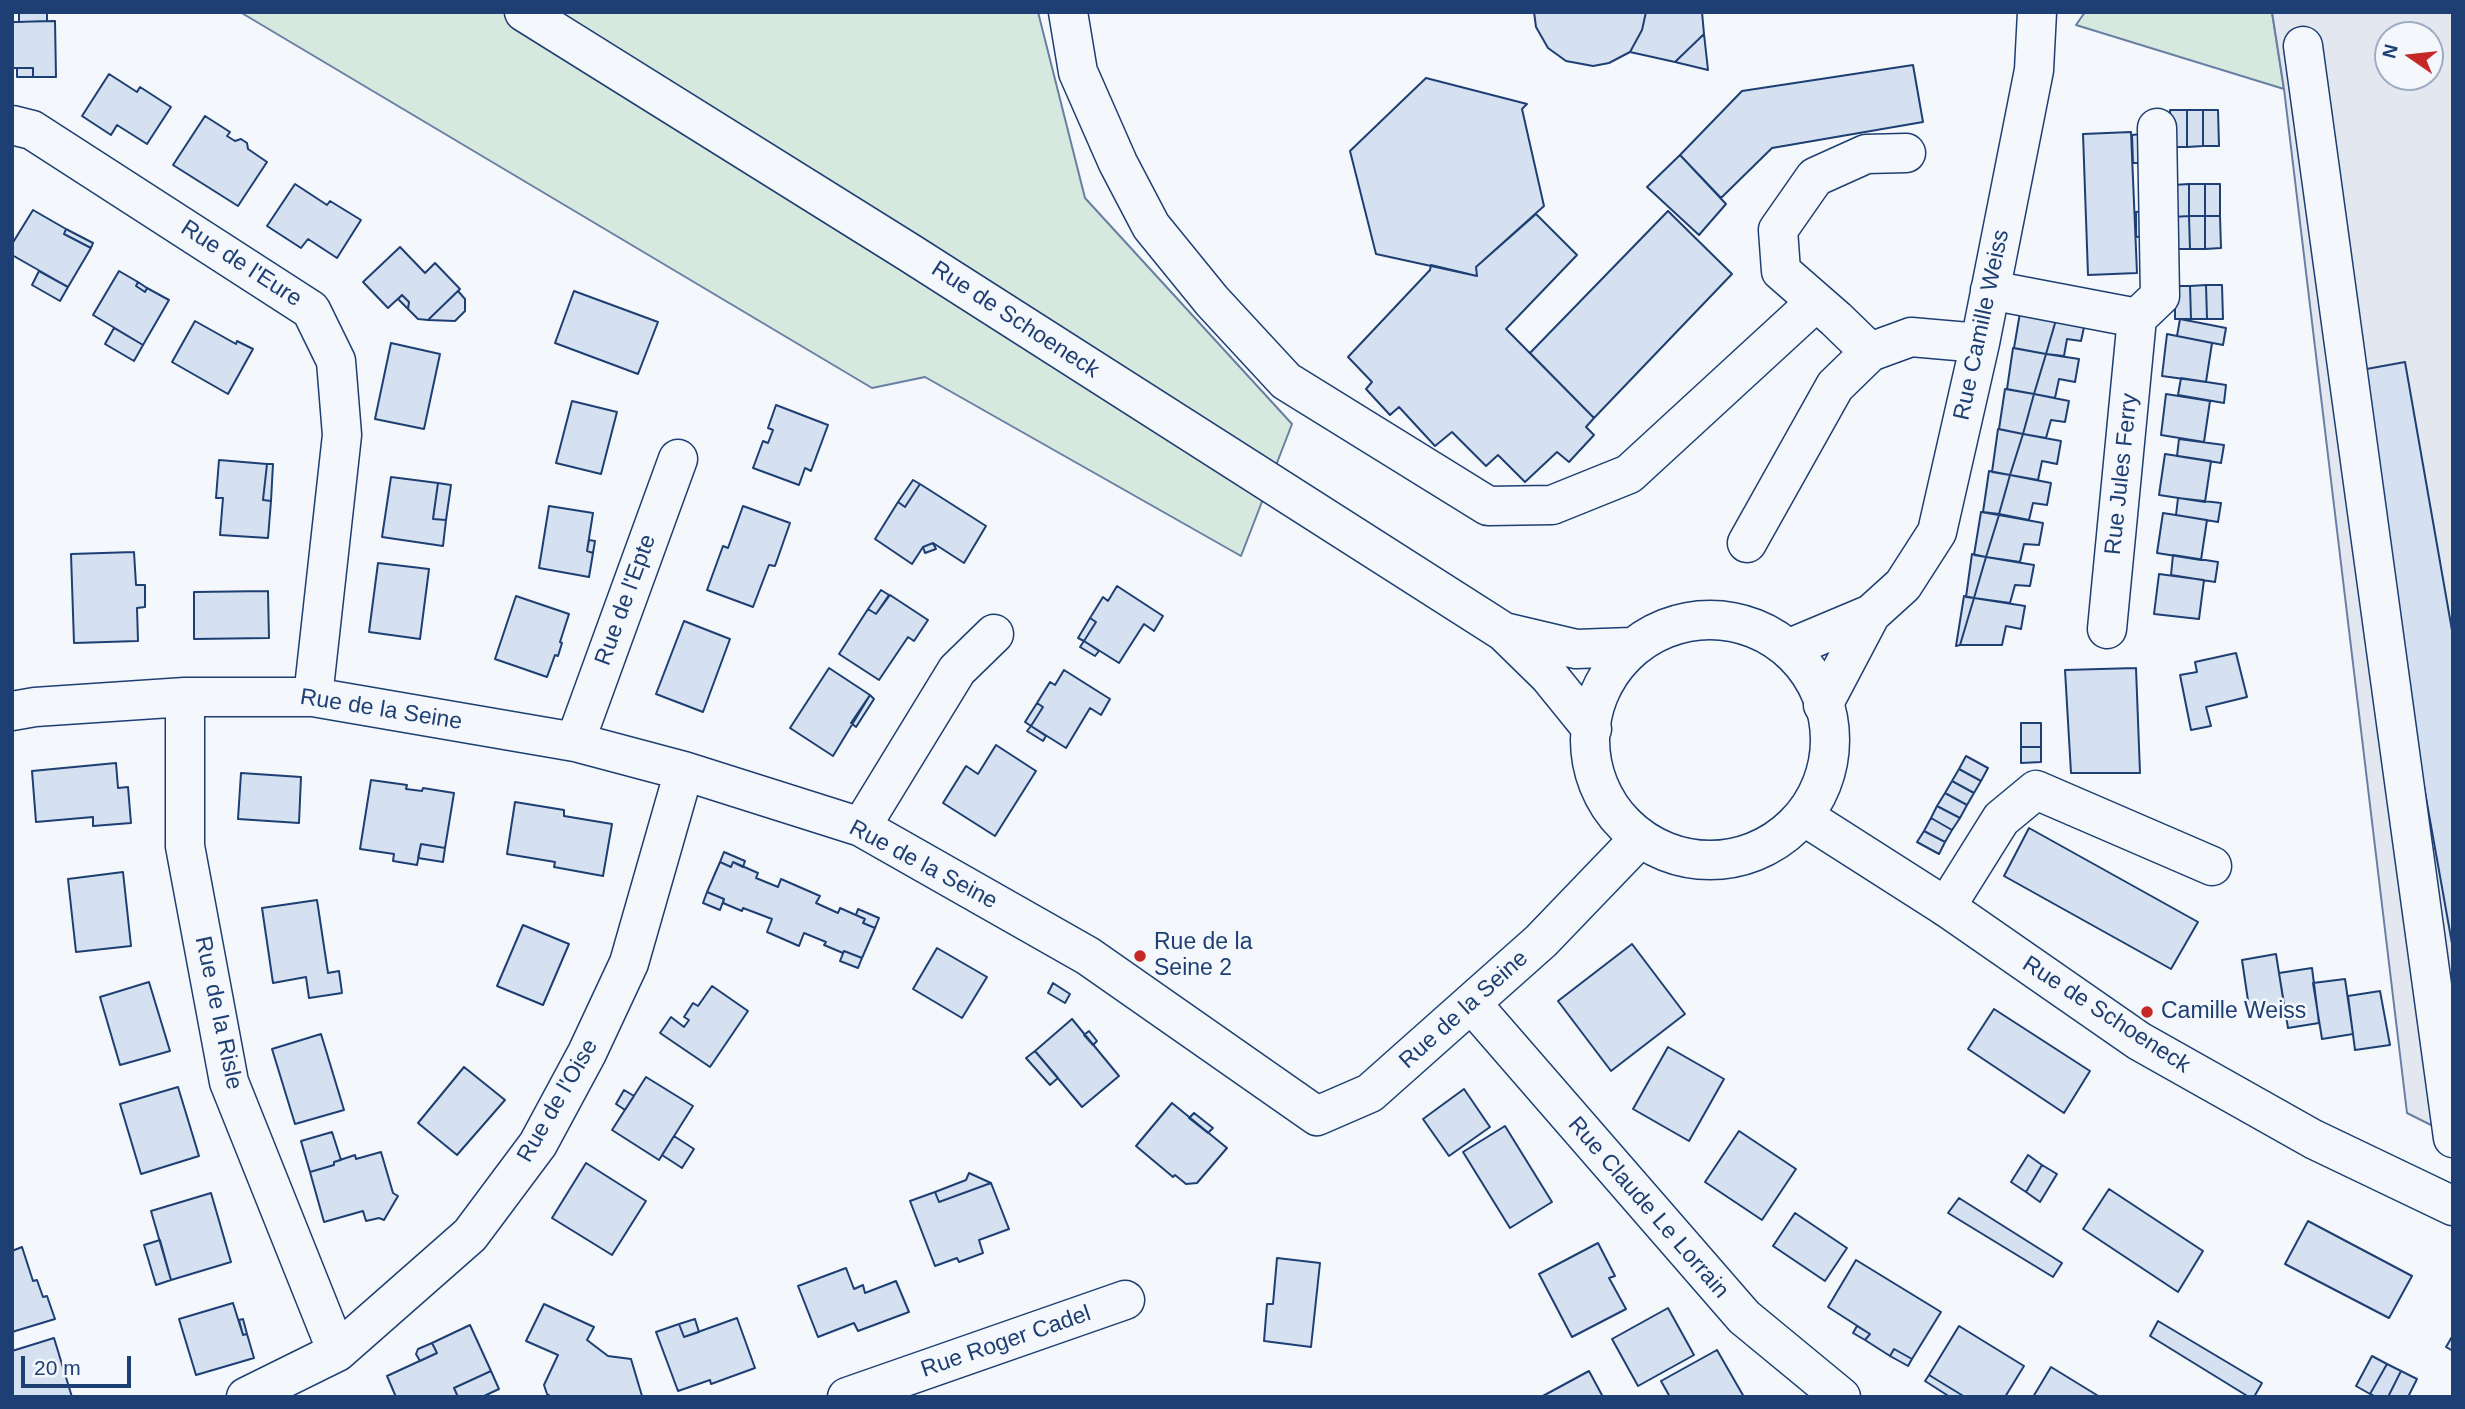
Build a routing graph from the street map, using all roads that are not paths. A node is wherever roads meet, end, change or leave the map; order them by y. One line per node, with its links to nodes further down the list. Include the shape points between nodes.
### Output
1 (524, 12): 17 (street, Rue de Schoeneck)
2 (1068, 12): 9 (street, via 1078,72 1118,163 1151,226 1212,301 1286,382 1488,506 1552,505 1629,474)
3 (2037, 12): 8 (street, Rue Camille Weiss, via 2034,70)
4 (2303, 46): 34 (street)
5 (12, 125): 22 (street, Rue de l'Eure, via 32,130 311,310 336,361 342,435)
6 (2157, 128): 10 (street, via 2160,296)
7 (1906, 153): 9 (street, via 1866,154 1815,177 1778,230 1781,271)
8 (1990, 290): 10 (street); 11 (street, Rue Camille Weiss)
9 (1816, 302): 12 (street)
10 (2137, 318): 16 (street, Rue Jules Ferry)
11 (1980, 343): 12 (street, via 1911,337); 15 (street, Rue Camille Weiss, via 1937,532 1903,585)
12 (1870, 352): 14 (street, via 1835,386)
13 (678, 459): 26 (street, Rue de l'Epte)
14 (1746, 543)
15 (1871, 614): 20 (street, Rue Camille Weiss); 23 (street, Rue Camille Weiss)
16 (2107, 629)
17 (1504, 632): 19 (street, Rue de Schoeneck, via 1576,649); 25 (street, Rue de Schoeneck, via 1549,676)
18 (994, 634): 29 (street, via 957,670)
19 (1631, 647): 20 (street, via 1661,628 1702,618 1756,627); 25 (street, via 1601,686)
20 (1790, 648): 23 (street, via 1805,663)
21 (184, 697): 22 (street, Rue de la Seine); 24 (street, Rue de la Seine); 38 (street, Rue de la Risle, via 185,846 229,1082)
22 (313, 697): 26 (street, Rue de la Seine)
23 (1823, 705): 28 (street, via 1830,720 1831,754 1819,794)
24 (12, 711)
25 (1592, 729): 30 (street, via 1588,746 1604,800)
26 (575, 742): 27 (street, Rue de la Seine)
27 (684, 771): 29 (street, Rue de la Seine); 38 (street, Rue de l'Oise, via 629,963 538,1144 470,1235)
28 (1805, 817): 30 (street, via 1786,838 1755,853 1695,861); 32 (street, Rue de Schoeneck)
29 (861, 827): 33 (street, Rue de la Seine, via 1088,956 1317,1116 1370,1093)
30 (1639, 839): 33 (street, Rue de la Seine, via 1541,942)
31 (2212, 866): 32 (street, via 2036,790 2001,819)
32 (1946, 907): 35 (street, Rue de Schoeneck, via 2139,1041 2313,1139)
33 (1472, 1004): 41 (street, Rue Claude Le Lorrain, via 1744,1317)
34 (2453, 1138)
35 (2436, 1199): 36 (street, Rue de Schoeneck)
36 (2453, 1216)
37 (1125, 1300): 40 (street, Rue Roger Cadel)
38 (337, 1353): 39 (street, Rue de l'Oise)
39 (246, 1397)
40 (847, 1397)
41 (1841, 1397)

